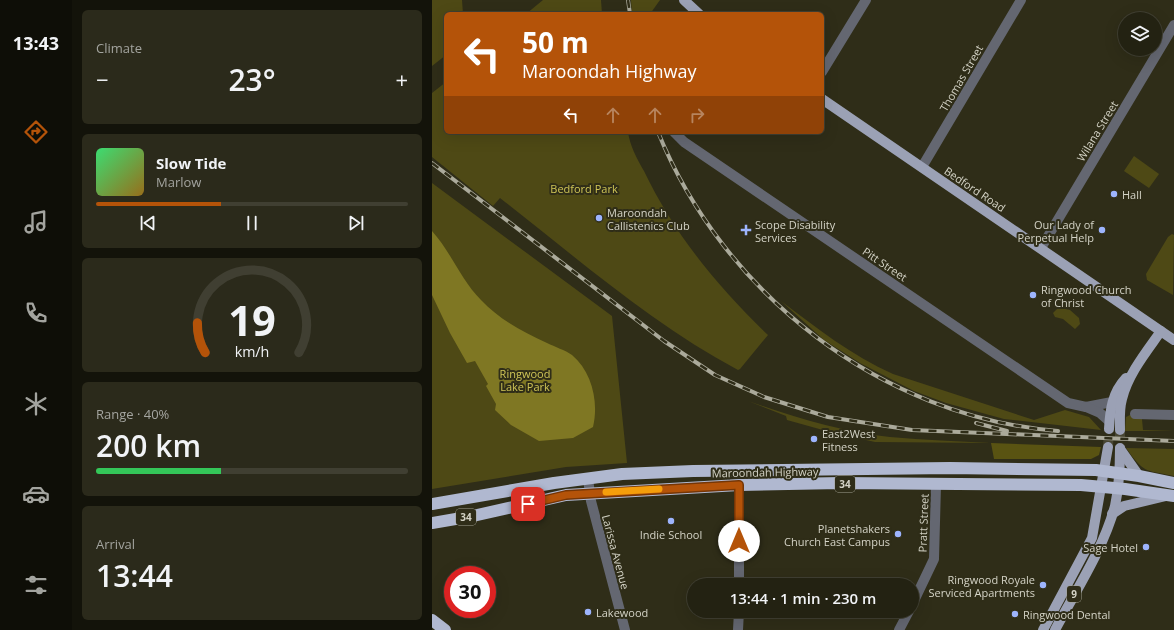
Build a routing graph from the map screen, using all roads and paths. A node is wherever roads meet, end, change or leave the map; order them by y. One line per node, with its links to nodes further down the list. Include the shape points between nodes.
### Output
1 (684, 0): 4 (main road)
2 (866, 0): 6 (street)
3 (1021, 0): 9 (street, Thomas Street)
4 (697, 12)
5 (1174, 25): 10 (street, Wilana Street)
6 (824, 69)
7 (824, 100): 9 (main road, Bedford Road)
8 (676, 134): 15 (street, Pitt Street, via 684,142 1068,403)
9 (922, 167): 10 (main road, Bedford Road)
10 (1041, 248): 11 (main road, Bedford Road)
11 (1161, 331): 12 (main road, Bedford Road); 13 (main road)
12 (1174, 340)
13 (1134, 370): 14 (main road, via 1117,390); 19 (main road, via 1122,399)
14 (1112, 402): 15 (street, Pitt Street); 18 (main road)
15 (1086, 407): 18 (street, Pitt Street, via 1100,413)
16 (1135, 414): 17 (street)
17 (1174, 415)
18 (1109, 425)
19 (1120, 430)
20 (1108, 447): 22 (main road)
21 (861, 468): 22 (highway, Maroondah Highway / 34); 25 (highway, Maroondah Highway / 34, via 693,471 622,474); 27 (highway)
22 (1105, 471): 23 (highway, Maroondah Highway); 30 (main road, 9)
23 (1119, 473): 24 (highway, Maroondah Highway); 24 (main road, via 1120,448); 31 (main road)
24 (1139, 476): 26 (highway, Maroondah Highway)
25 (588, 479): 32 (highway, Maroondah Highway / 34); 33 (street, Larissa Avenue)
26 (1174, 483)
27 (861, 484): 28 (highway, Maroondah Highway / 34); 29 (highway, Maroondah Highway / 34)
28 (739, 485): 33 (highway, Maroondah Highway / 34); 39 (street)
29 (936, 485): 30 (highway, Maroondah Highway / 34); 40 (street, Pratt Street, via 934,559)
30 (1102, 486): 31 (highway, Maroondah Highway / 34); 48 (main road, 9, via 1092,538)
31 (1118, 488): 34 (highway, Maroondah Highway); 37 (main road, 9)
32 (490, 492): 35 (highway, Maroondah Highway / 34); 36 (highway)
33 (589, 493): 36 (highway, Maroondah Highway / 34, via 566,495); 45 (street, Larissa Avenue)
34 (1172, 496): 37 (main road, via 1124,506)
35 (432, 504)
36 (493, 511): 38 (highway, Maroondah Highway / 34)
37 (1112, 514): 49 (main road, 9, via 1099,549)
38 (432, 523)
39 (739, 578)
40 (919, 590)
41 (738, 618): 46 (street)
42 (905, 618): 47 (street)
43 (432, 620): 44 (highway)
44 (444, 630)
45 (625, 630)
46 (738, 630)
47 (899, 630)
48 (1043, 630)
49 (1055, 630)

